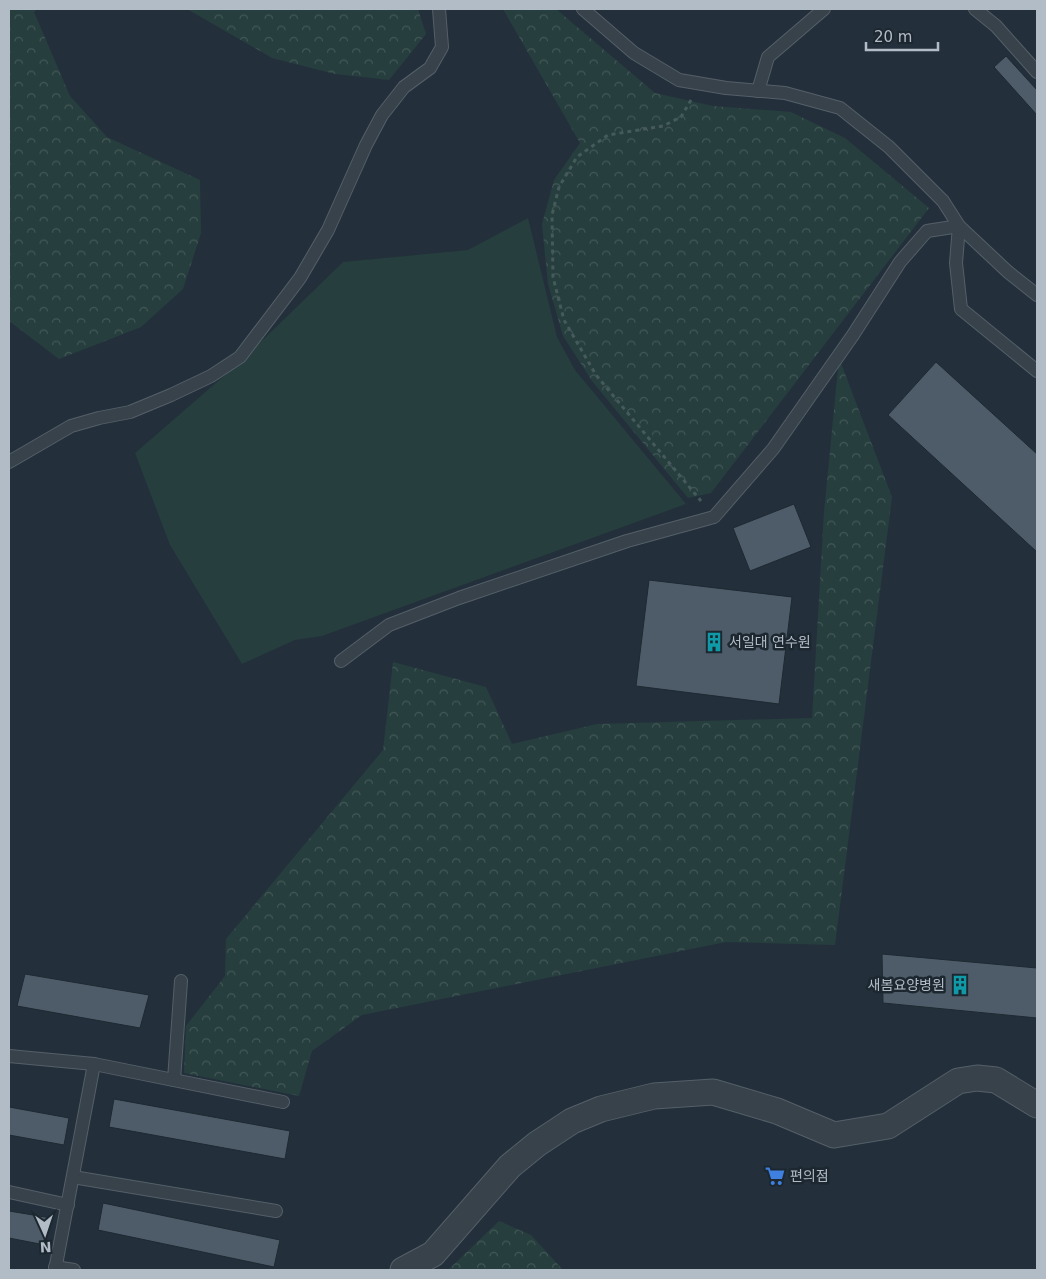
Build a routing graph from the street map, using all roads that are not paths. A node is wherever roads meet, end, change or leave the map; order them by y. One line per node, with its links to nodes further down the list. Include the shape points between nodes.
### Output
1 (439, 9): 10 (lane, via 442,46 430,68 404,87 382,115 328,230 300,278 240,357 211,376 130,412 71,426)
2 (583, 9): 6 (lane, via 634,53 679,80)
3 (824, 9): 6 (lane, via 768,57)
4 (975, 9): 5 (lane, via 996,26)
5 (1037, 72)
6 (758, 91): 7 (lane, via 785,93 840,108 889,147 943,201)
7 (960, 226): 8 (lane); 9 (lane, via 956,263 961,309); 11 (lane, via 926,231 900,262 773,449 714,517 627,541 388,625)
8 (1037, 296)
9 (1037, 371)
10 (9, 462)
11 (340, 661)
12 (181, 980): 15 (lane)
13 (9, 1056): 14 (lane)
14 (94, 1064): 15 (lane); 18 (lane)
15 (174, 1080): 16 (lane)
16 (283, 1102)
17 (1037, 1105): 24 (street, via 996,1080 977,1078 958,1081 888,1126 834,1135 777,1111 713,1092 654,1096 601,1109 572,1121 537,1144 510,1166 433,1254)
18 (73, 1177): 20 (lane); 21 (lane)
19 (9, 1192): 20 (lane)
20 (68, 1204): 22 (lane)
21 (276, 1211)
22 (55, 1269): 23 (lane)
23 (74, 1270)
24 (402, 1270)

